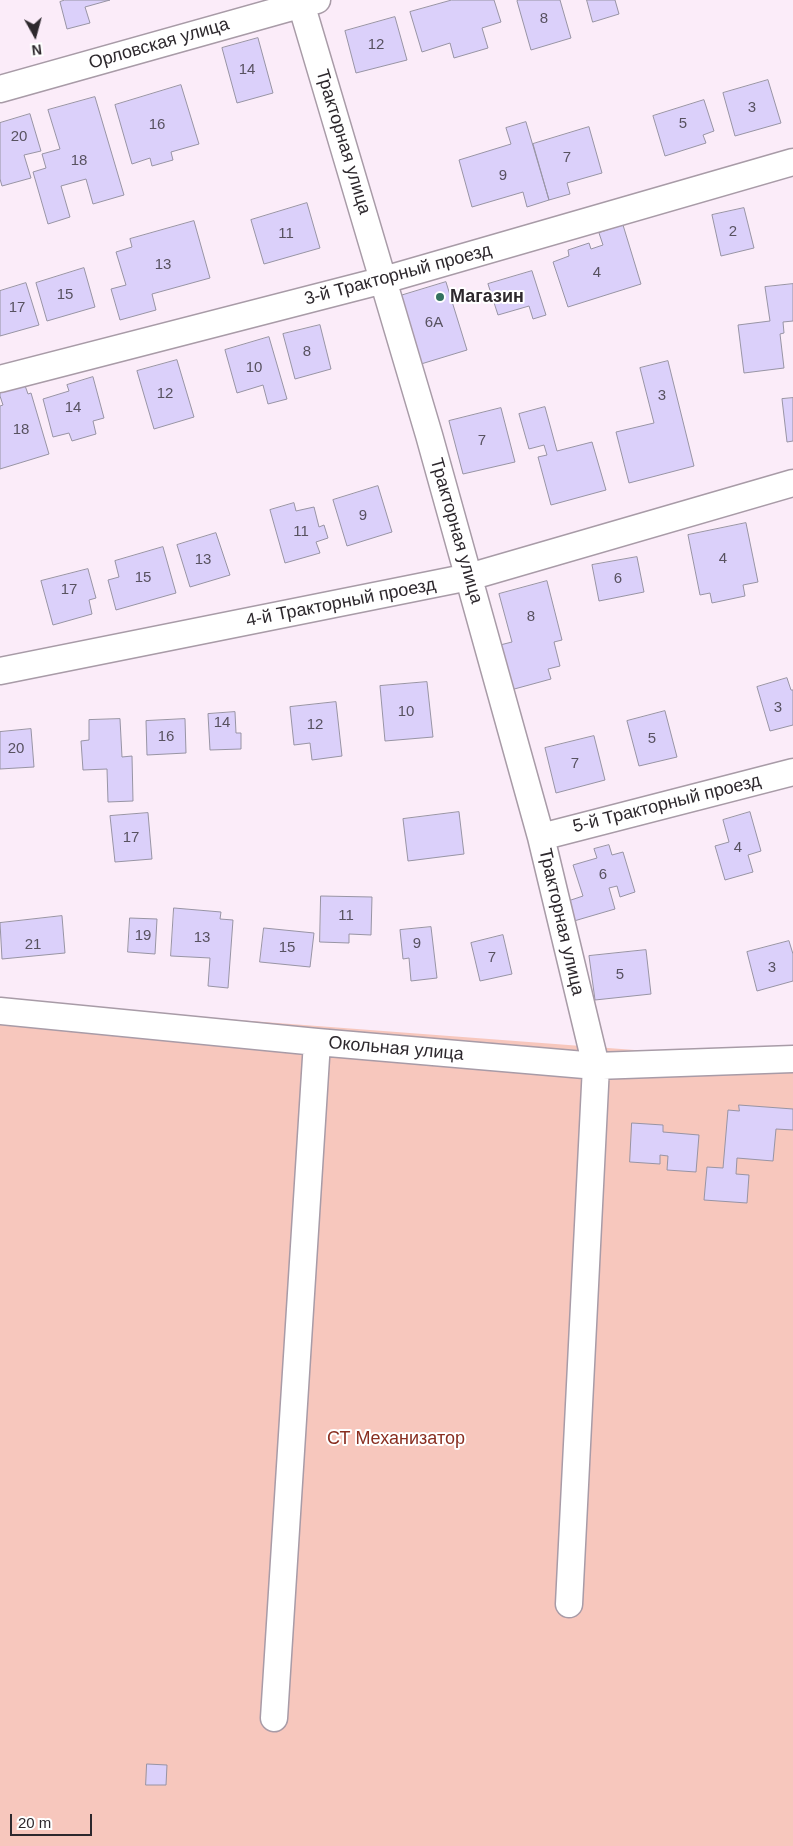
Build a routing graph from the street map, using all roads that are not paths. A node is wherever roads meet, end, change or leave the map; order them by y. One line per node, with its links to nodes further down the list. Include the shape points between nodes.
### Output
1 (307, 2): 2 (street, Орловская улица); 4 (street, Тракторная улица)
2 (0, 89)
3 (793, 162): 4 (street, 3-й Тракторный проезд)
4 (384, 280): 5 (street, 3-й Тракторный проезд); 7 (street, Тракторная улица)
5 (0, 379)
6 (793, 484): 7 (street, 4-й Тракторный проезд)
7 (469, 577): 8 (street, 4-й Тракторный проезд); 10 (street, Тракторная улица)
8 (0, 671)
9 (793, 772): 10 (street, 5-й Тракторный проезд)
10 (541, 837): 14 (street, Тракторная улица)
11 (0, 1011): 12 (street, Окольная улица)
12 (317, 1042): 14 (street, Окольная улица); 16 (street)
13 (793, 1059): 14 (street, Окольная улица)
14 (596, 1066): 15 (street, Тракторная улица)
15 (569, 1604)
16 (274, 1718)

